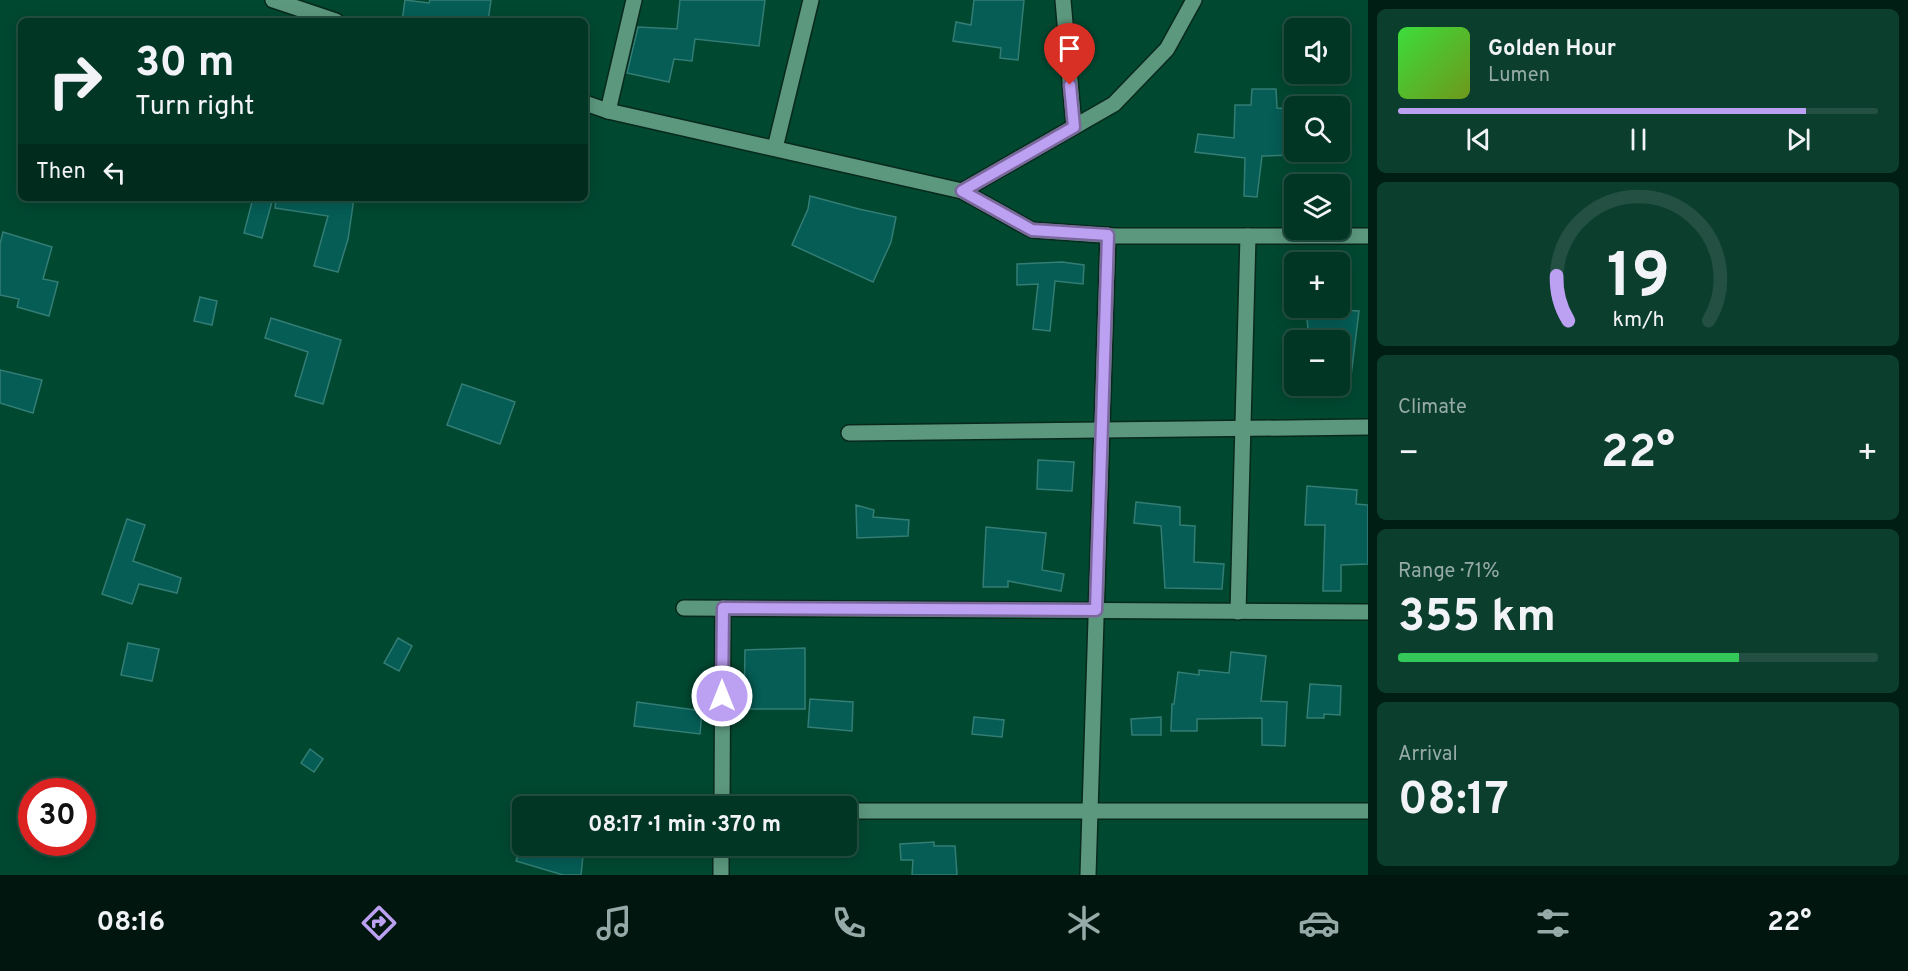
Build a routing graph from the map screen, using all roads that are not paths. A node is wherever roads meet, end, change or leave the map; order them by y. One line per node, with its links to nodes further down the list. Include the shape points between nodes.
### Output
1 (273, 0): 6 (street)
2 (634, 0): 8 (street)
3 (811, 0): 10 (street)
4 (1063, 0): 9 (street)
5 (1194, 0): 9 (street, via 1167,49 1114,104)
6 (327, 18)
7 (588, 104): 8 (street)
8 (608, 111): 10 (street)
9 (1074, 127): 11 (street)
10 (775, 148): 11 (street)
11 (962, 191): 12 (street, via 1032,230)
12 (1108, 235): 13 (street); 17 (street)
13 (1248, 236): 14 (street); 16 (street)
14 (1368, 236)
15 (1368, 427): 16 (street)
16 (1243, 428): 17 (street); 22 (street)
17 (1102, 430): 18 (street); 21 (street)
18 (849, 433)
19 (684, 608): 20 (street)
20 (723, 608): 21 (street); 24 (street)
21 (1096, 610): 22 (street); 26 (street)
22 (1238, 612): 23 (street)
23 (1368, 612)
24 (722, 796)
25 (857, 811): 26 (street)
26 (1090, 811): 27 (street); 30 (street)
27 (1368, 811)
28 (721, 856): 29 (street)
29 (721, 875)
30 (1088, 875)

